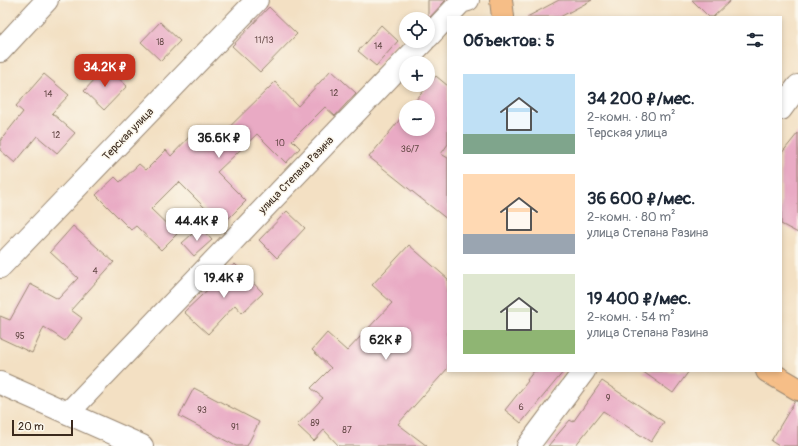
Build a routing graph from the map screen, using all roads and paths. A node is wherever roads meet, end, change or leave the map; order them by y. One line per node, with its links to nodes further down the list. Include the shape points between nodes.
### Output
1 (47, 0): 10 (street)
2 (257, 0): 13 (street, Терская улица)
3 (468, 0): 6 (street, via 461,2)
4 (501, 0): 7 (main road)
5 (447, 16): 8 (street)
6 (447, 16)
7 (504, 16)
8 (435, 29)
9 (417, 48): 18 (street, улица Степана Разина)
10 (0, 51)
11 (798, 86): 12 (street)
12 (782, 108)
13 (0, 267)
14 (583, 372): 20 (street)
15 (769, 372): 17 (main road)
16 (0, 383): 18 (street)
17 (798, 389)
18 (68, 413): 19 (street)
19 (142, 446)
20 (528, 446)

